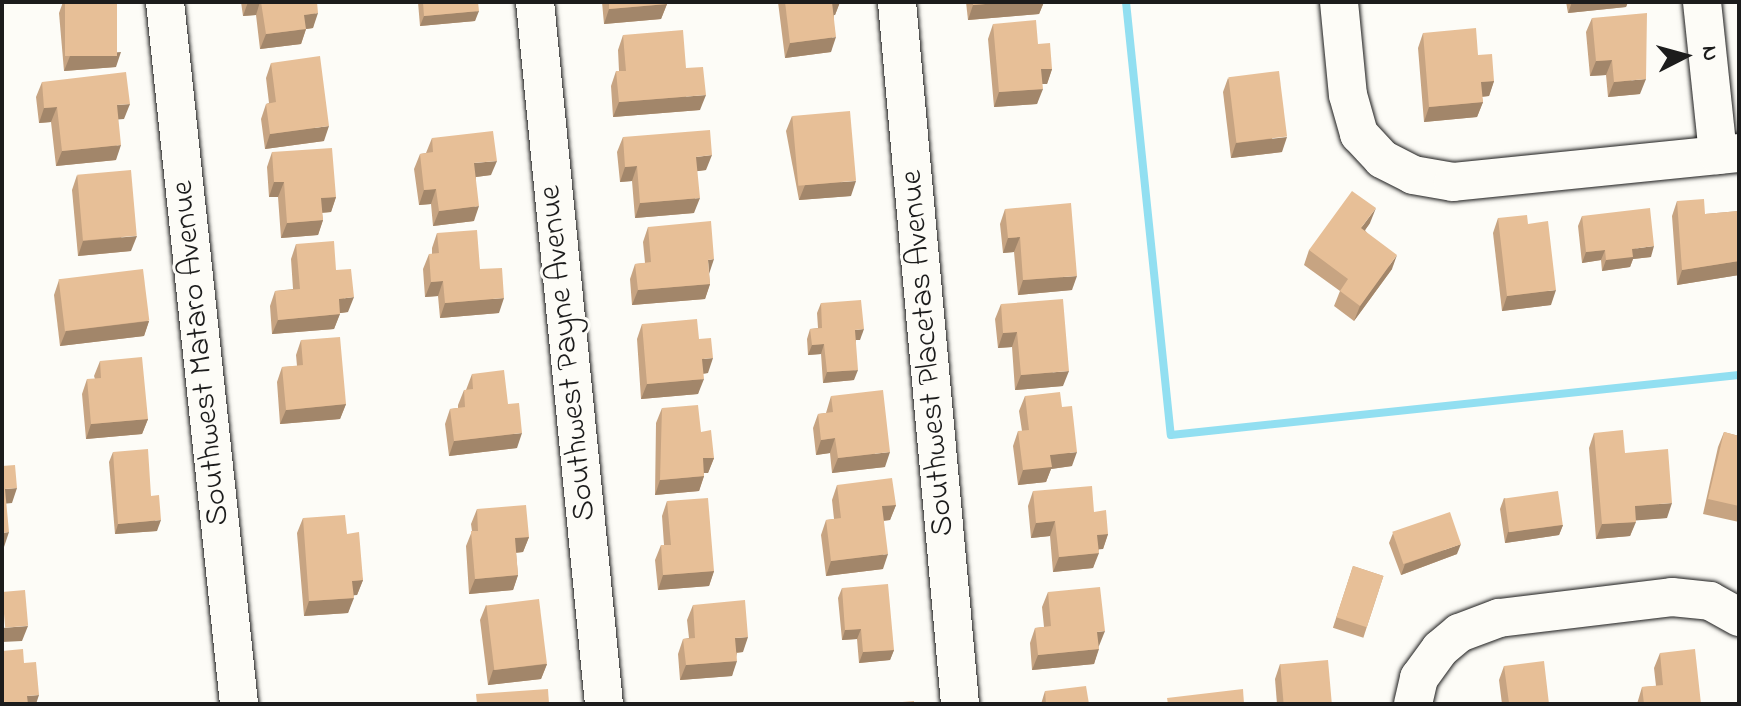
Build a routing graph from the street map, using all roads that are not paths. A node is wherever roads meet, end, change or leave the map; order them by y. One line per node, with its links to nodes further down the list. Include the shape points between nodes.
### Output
1 (165, 2): 9 (street, Southwest Mataro Avenue)
2 (535, 2): 10 (street, Southwest Payne Avenue)
3 (897, 2): 11 (street, Southwest Placetas Avenue)
4 (1339, 2): 6 (street, via 1359,134 1382,159 1413,175 1453,182)
5 (1702, 2): 6 (street)
6 (1728, 154)
7 (1739, 617): 8 (street, via 1710,601 1672,597 1499,618 1459,633)
8 (1416, 691)
9 (239, 704)
10 (604, 704)
11 (960, 704)

